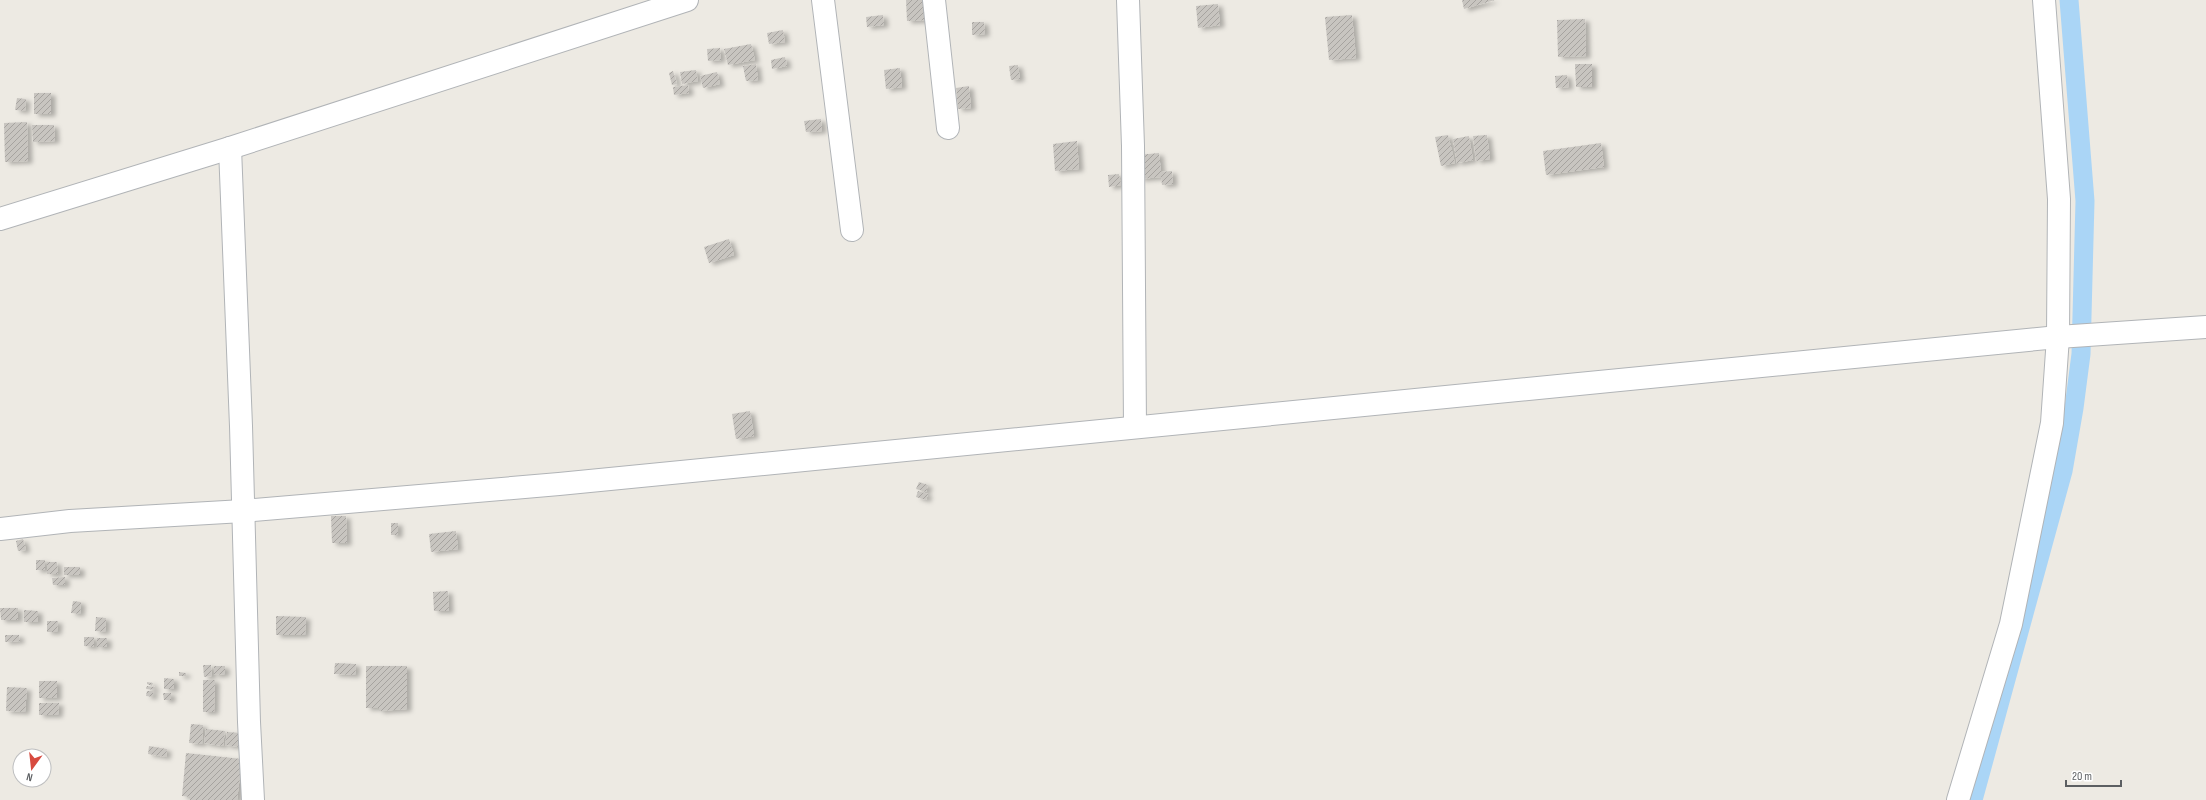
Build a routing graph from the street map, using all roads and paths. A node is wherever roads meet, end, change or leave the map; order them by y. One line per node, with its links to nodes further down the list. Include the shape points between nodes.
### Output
1 (688, 0): 6 (street)
2 (823, 0): 10 (street)
3 (934, 0): 7 (street)
4 (1128, 0): 13 (street, via 1133,146)
5 (2044, 0): 12 (street, via 2059,199)
6 (632, 9): 8 (street)
7 (948, 128)
8 (230, 148): 9 (street); 14 (street)
9 (0, 219)
10 (852, 230)
11 (2206, 327): 12 (street)
12 (2073, 337): 13 (street); 17 (street, via 2052,423 2010,624)
13 (1135, 427): 14 (street, via 559,484)
14 (243, 511): 15 (street, via 70,521); 16 (street)
15 (0, 529)
16 (253, 800)
17 (1958, 800)

